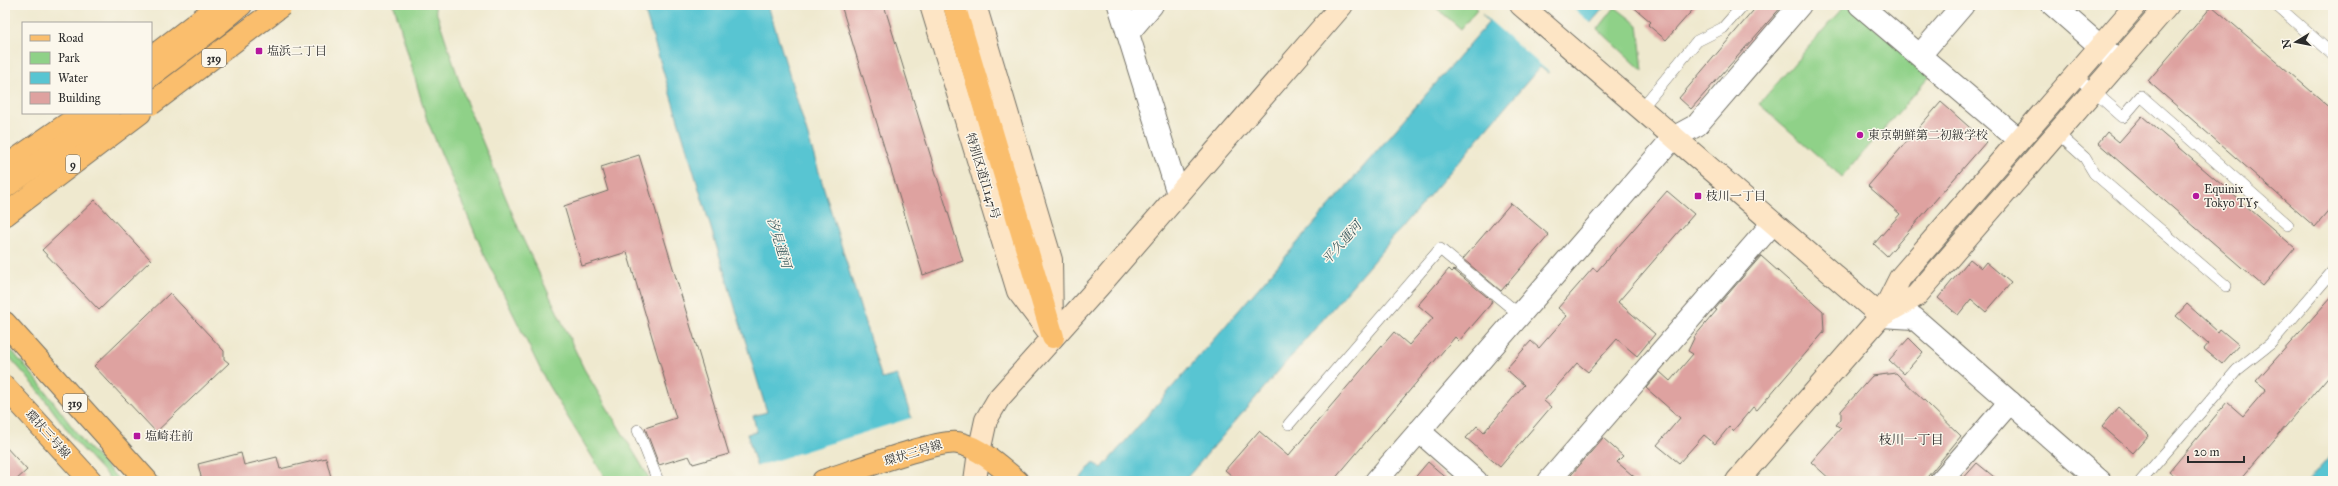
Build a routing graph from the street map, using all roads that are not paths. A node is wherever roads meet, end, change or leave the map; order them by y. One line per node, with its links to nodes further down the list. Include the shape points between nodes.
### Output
1 (220, 5): 25 (main road)
2 (226, 5): 26 (main road)
3 (241, 5): 29 (main road)
4 (278, 5): 33 (main road, 319)
5 (282, 5): 31 (main road, bridge)
6 (931, 5): 55 (street, 特別区道江147号, via 1018,291)
7 (954, 5): 55 (main road)
8 (975, 5): 55 (street, via 1051,260)
9 (1119, 5): 21 (street)
10 (1152, 5): 21 (street)
11 (1342, 5): 45 (street)
12 (1521, 5): 32 (street)
13 (1743, 5): 32 (lane, via 1723,28 1696,40)
14 (1800, 5): 40 (street, via 1697,125)
15 (1860, 5): 23 (street)
16 (1963, 5): 23 (street)
17 (2053, 5): 22 (street)
18 (2136, 5): 22 (street)
19 (2168, 5): 27 (street)
20 (2276, 5): 24 (lane)
21 (1128, 33): 45 (street)
22 (2100, 46): 27 (street); 28 (street)
23 (1920, 55): 41 (street)
24 (2333, 55)
25 (152, 57)
26 (152, 61)
27 (2118, 62): 30 (street)
28 (2075, 75): 30 (lane); 41 (street)
29 (152, 79)
30 (2093, 91): 39 (street); 48 (lane, via 2123,116 2141,96)
31 (152, 103)
32 (1640, 109): 40 (street)
33 (152, 111)
34 (76, 114): 42 (main road)
35 (82, 114): 43 (main road)
36 (108, 114): 44 (main road)
37 (139, 114): 46 (main road, 9)
38 (149, 114): 49 (main road, 319)
39 (2057, 133): 51 (lane, via 2085,158 2094,173); 53 (street, via 1916,296)
40 (1673, 138): 47 (street); 52 (street)
41 (2019, 140): 53 (street, via 1900,278)
42 (5, 161)
43 (5, 167)
44 (5, 187)
45 (1178, 194): 55 (street)
46 (5, 214)
47 (1773, 222): 53 (street); 70 (street)
48 (2288, 225)
49 (5, 227)
50 (2333, 271): 74 (lane, via 2270,344 2237,370)
51 (2226, 286)
52 (1520, 315): 58 (lane, via 1440,249); 60 (street)
53 (1881, 316): 57 (street, via 1914,318); 71 (street)
54 (5, 323): 63 (main road, 319)
55 (1053, 337): 61 (street, via 999,398 986,420)
56 (5, 387): 62 (main road, 環状三号線)
57 (2010, 402): 72 (street); 73 (street)
58 (1289, 424)
59 (638, 430): 64 (lane)
60 (1419, 431): 68 (street); 69 (street)
61 (979, 452): 65 (main road, 環状三号線, via 952,442 924,448); 66 (street); 67 (main road, 環状三号線)
62 (91, 481)
63 (146, 481)
64 (658, 481)
65 (823, 481)
66 (975, 481)
67 (1017, 481)
68 (1376, 481)
69 (1476, 481)
70 (1549, 481)
71 (1737, 481)
72 (1941, 481)
73 (2100, 481)
74 (2141, 481)

